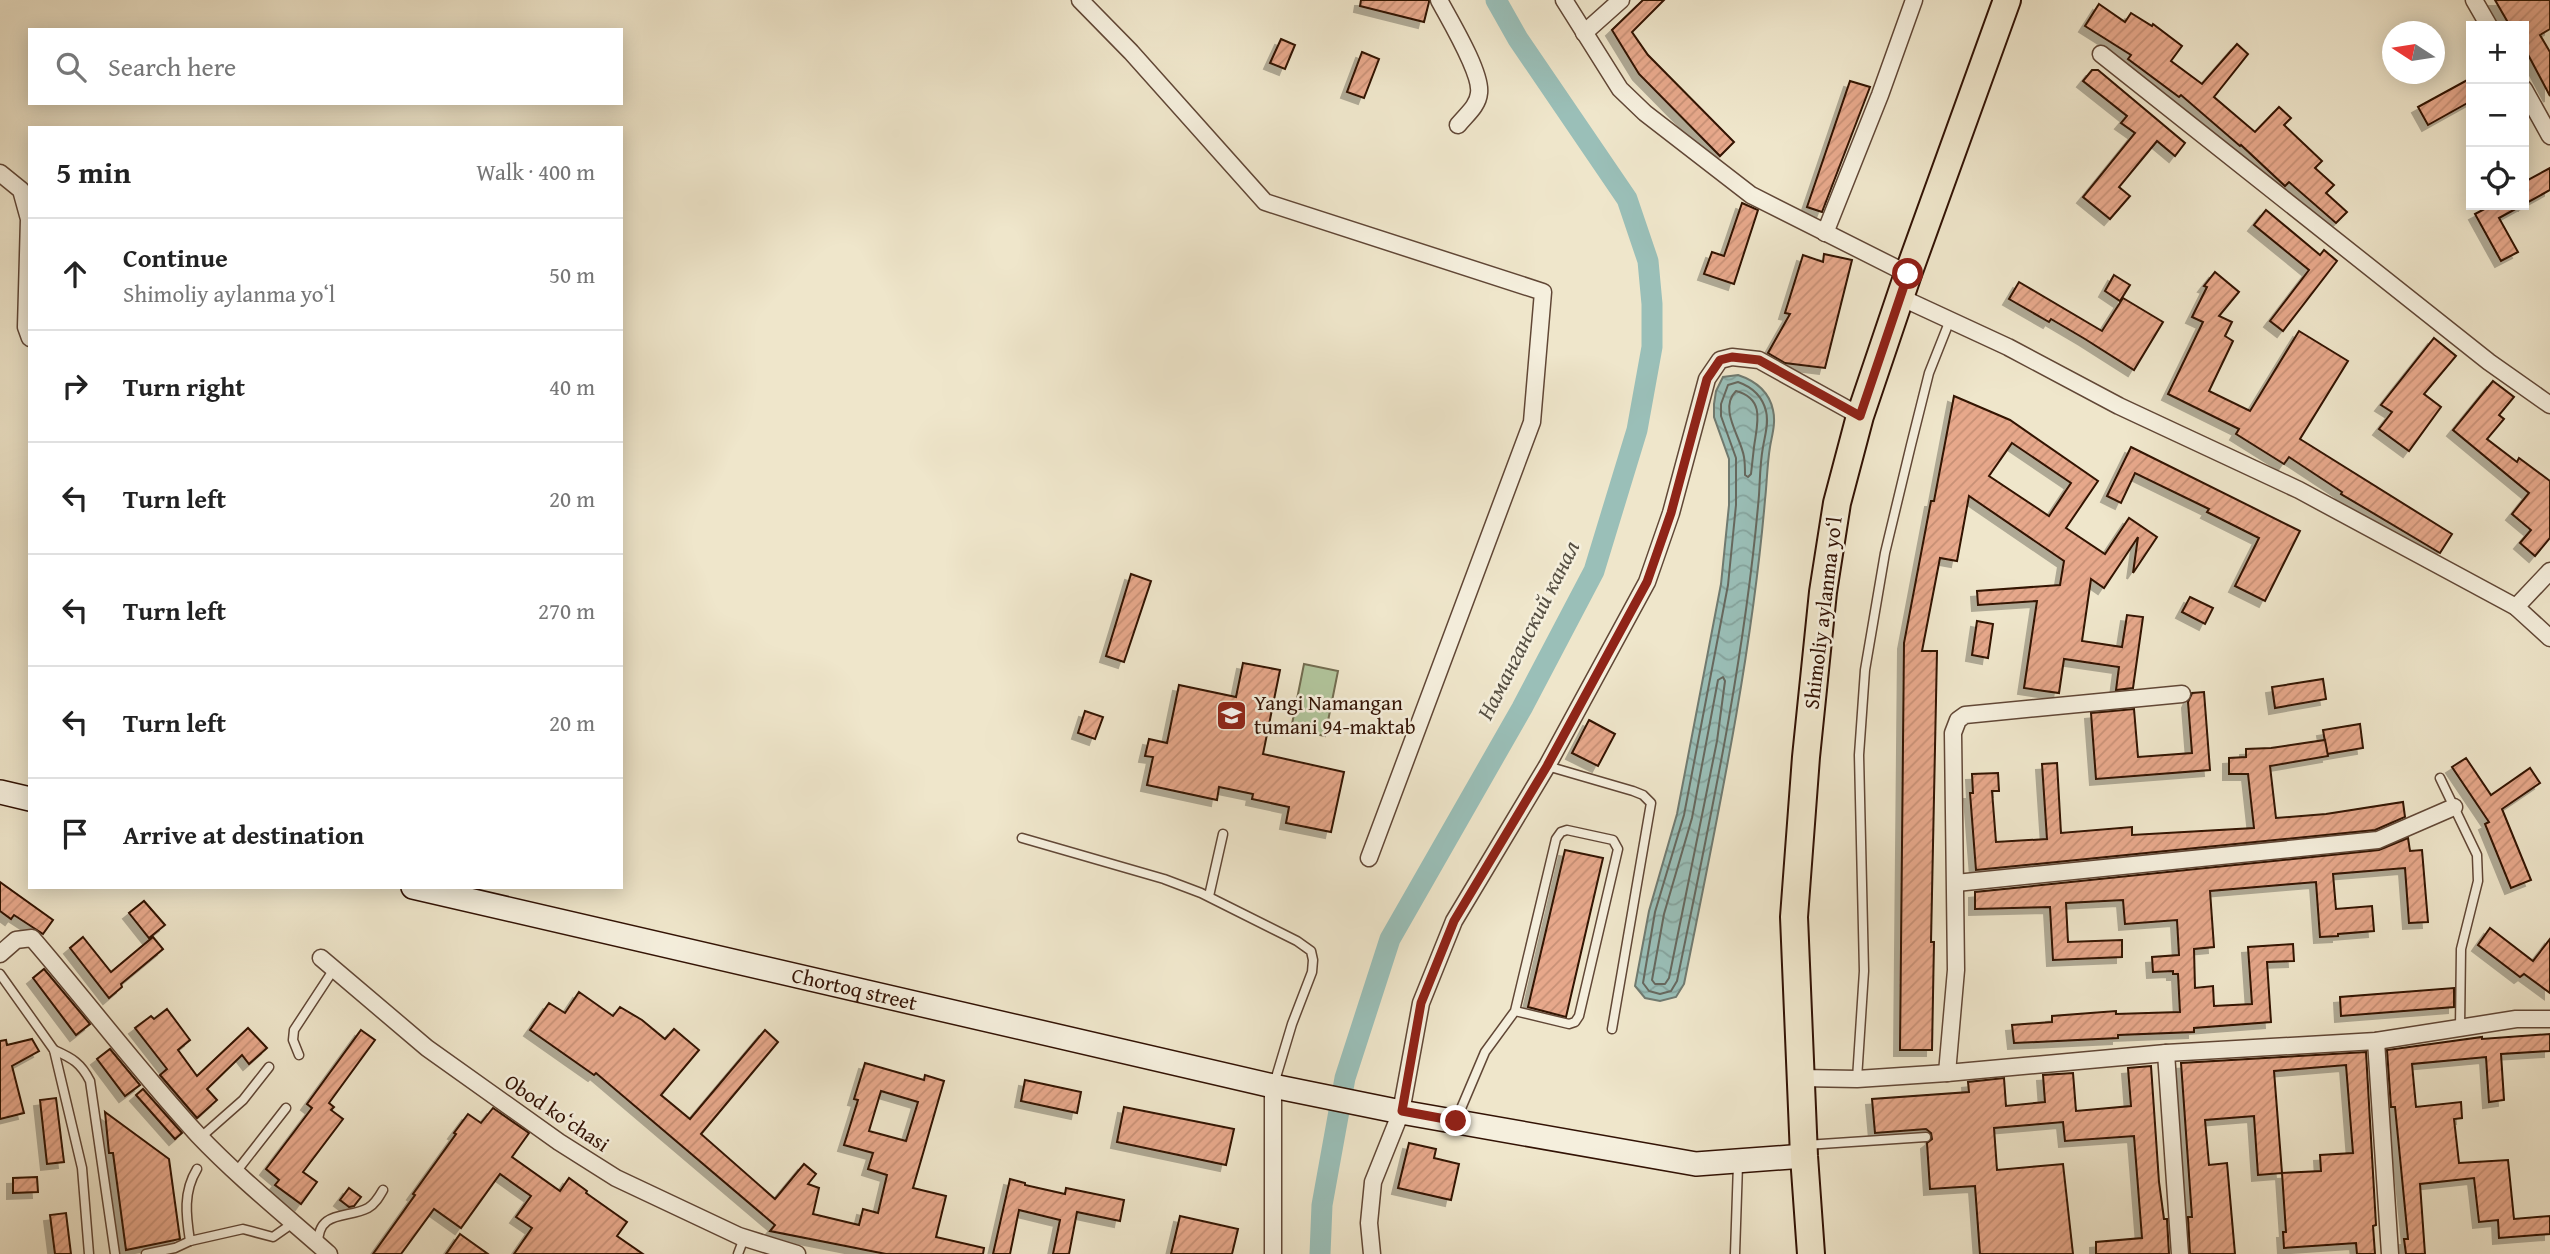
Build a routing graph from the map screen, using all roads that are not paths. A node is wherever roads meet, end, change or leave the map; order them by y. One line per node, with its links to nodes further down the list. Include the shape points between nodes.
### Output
1 (1080, 0): 34 (street, via 1265,202 1543,292 1532,422)
2 (1439, 0): 12 (street, via 1467,53 1480,91 1475,106)
3 (1564, 0): 9 (street)
4 (1621, 0): 9 (street)
5 (1914, 0): 16 (street)
6 (2007, 0): 18 (main road, Shimoliy aylanma yoʻl)
7 (2474, 0): 8 (street)
8 (2485, 21)
9 (1584, 33): 16 (street, via 1620,89 1645,113 1751,195)
10 (2101, 54): 21 (street)
11 (2529, 98): 13 (street)
12 (1458, 125)
13 (2550, 135)
14 (0, 173): 15 (street, via 21,190)
15 (28, 215)
16 (1825, 233): 18 (street)
17 (28, 255): 20 (street)
18 (1904, 285): 19 (street); 22 (main road, Shimoliy aylanma yoʻl)
19 (1950, 320): 24 (street, via 2299,490); 53 (lane, via 1929,373 1910,445 1865,670 1859,755 1864,971)
20 (28, 332)
21 (2550, 405)
22 (1860, 416): 27 (street, via 1759,360 1720,360 1707,379 1647,582); 52 (main road, Shimoliy aylanma yoʻl, via 1837,503 1806,757 1794,917)
23 (2550, 571): 24 (street)
24 (2516, 607): 25 (street)
25 (2550, 638)
26 (2182, 694): 35 (street, via 1965,715 1958,720 1953,733)
27 (1547, 766): 45 (lane, via 1633,791 1651,803); 56 (street, via 1454,921 1421,1003)
28 (2440, 778): 31 (lane)
29 (0, 792): 30 (main road)
30 (28, 799)
31 (2454, 807): 35 (street, via 2378,841); 44 (lane, via 2477,855 2478,881 2461,949)
32 (1223, 834): 37 (lane)
33 (1022, 838): 37 (lane)
34 (1369, 858)
35 (1956, 883): 51 (street, via 1956,970)
36 (422, 889): 54 (main road, Chortoq street)
37 (1209, 896): 54 (lane, via 1311,951 1312,972 1292,1024)
38 (0, 954): 58 (street, via 16,940 32,938)
39 (321, 958): 40 (street, Obod koʻchasi)
40 (334, 969): 49 (lane, via 294,1030); 66 (street, Obod koʻchasi, via 427,1048 570,1149 616,1178)
41 (0, 974): 47 (lane)
42 (1515, 1011): 42 (lane, via 1569,1024 1579,1016 1618,849 1613,840 1567,830 1556,839); 57 (lane, via 1485,1052)
43 (2550, 1019): 44 (street, via 2516,1018)
44 (2460, 1028): 46 (street)
45 (1612, 1029)
46 (2376, 1041): 48 (street); 79 (street)
47 (54, 1051): 69 (lane, via 82,1168); 70 (lane, via 76,1060 90,1081)
48 (2166, 1053): 51 (street); 78 (street)
49 (299, 1055)
50 (269, 1067): 58 (lane, via 243,1100)
51 (1947, 1073): 53 (street)
52 (1801, 1078): 53 (street); 60 (main road, Shimoliy aylanma yoʻl)
53 (1857, 1079)
54 (1284, 1088): 56 (main road, Chortoq street); 74 (street)
55 (286, 1108): 63 (lane)
56 (1396, 1110): 57 (main road, Chortoq street); 75 (street, via 1373,1182)
57 (1456, 1121): 61 (main road, Chortoq street, via 1696,1164)
58 (201, 1137): 63 (street)
59 (1926, 1137): 60 (lane)
60 (1803, 1151): 61 (main road, Chortoq street); 77 (main road, Shimoliy aylanma yoʻl)
61 (1739, 1161): 76 (lane)
62 (198, 1169): 67 (lane, via 187,1195)
63 (236, 1172): 65 (street)
64 (383, 1190): 68 (lane, via 366,1209 335,1215 327,1222 321,1230)
65 (293, 1223): 67 (lane, via 273,1237 243,1229); 68 (street)
66 (744, 1238): 72 (lane); 73 (street, Obod koʻchasi)
67 (190, 1241): 71 (lane)
68 (324, 1249)
69 (89, 1254)
70 (115, 1254)
71 (146, 1254)
72 (738, 1254)
73 (797, 1254)
74 (1273, 1254)
75 (1372, 1254)
76 (1735, 1254)
77 (1811, 1254)
78 (2180, 1254)
79 (2390, 1254)

